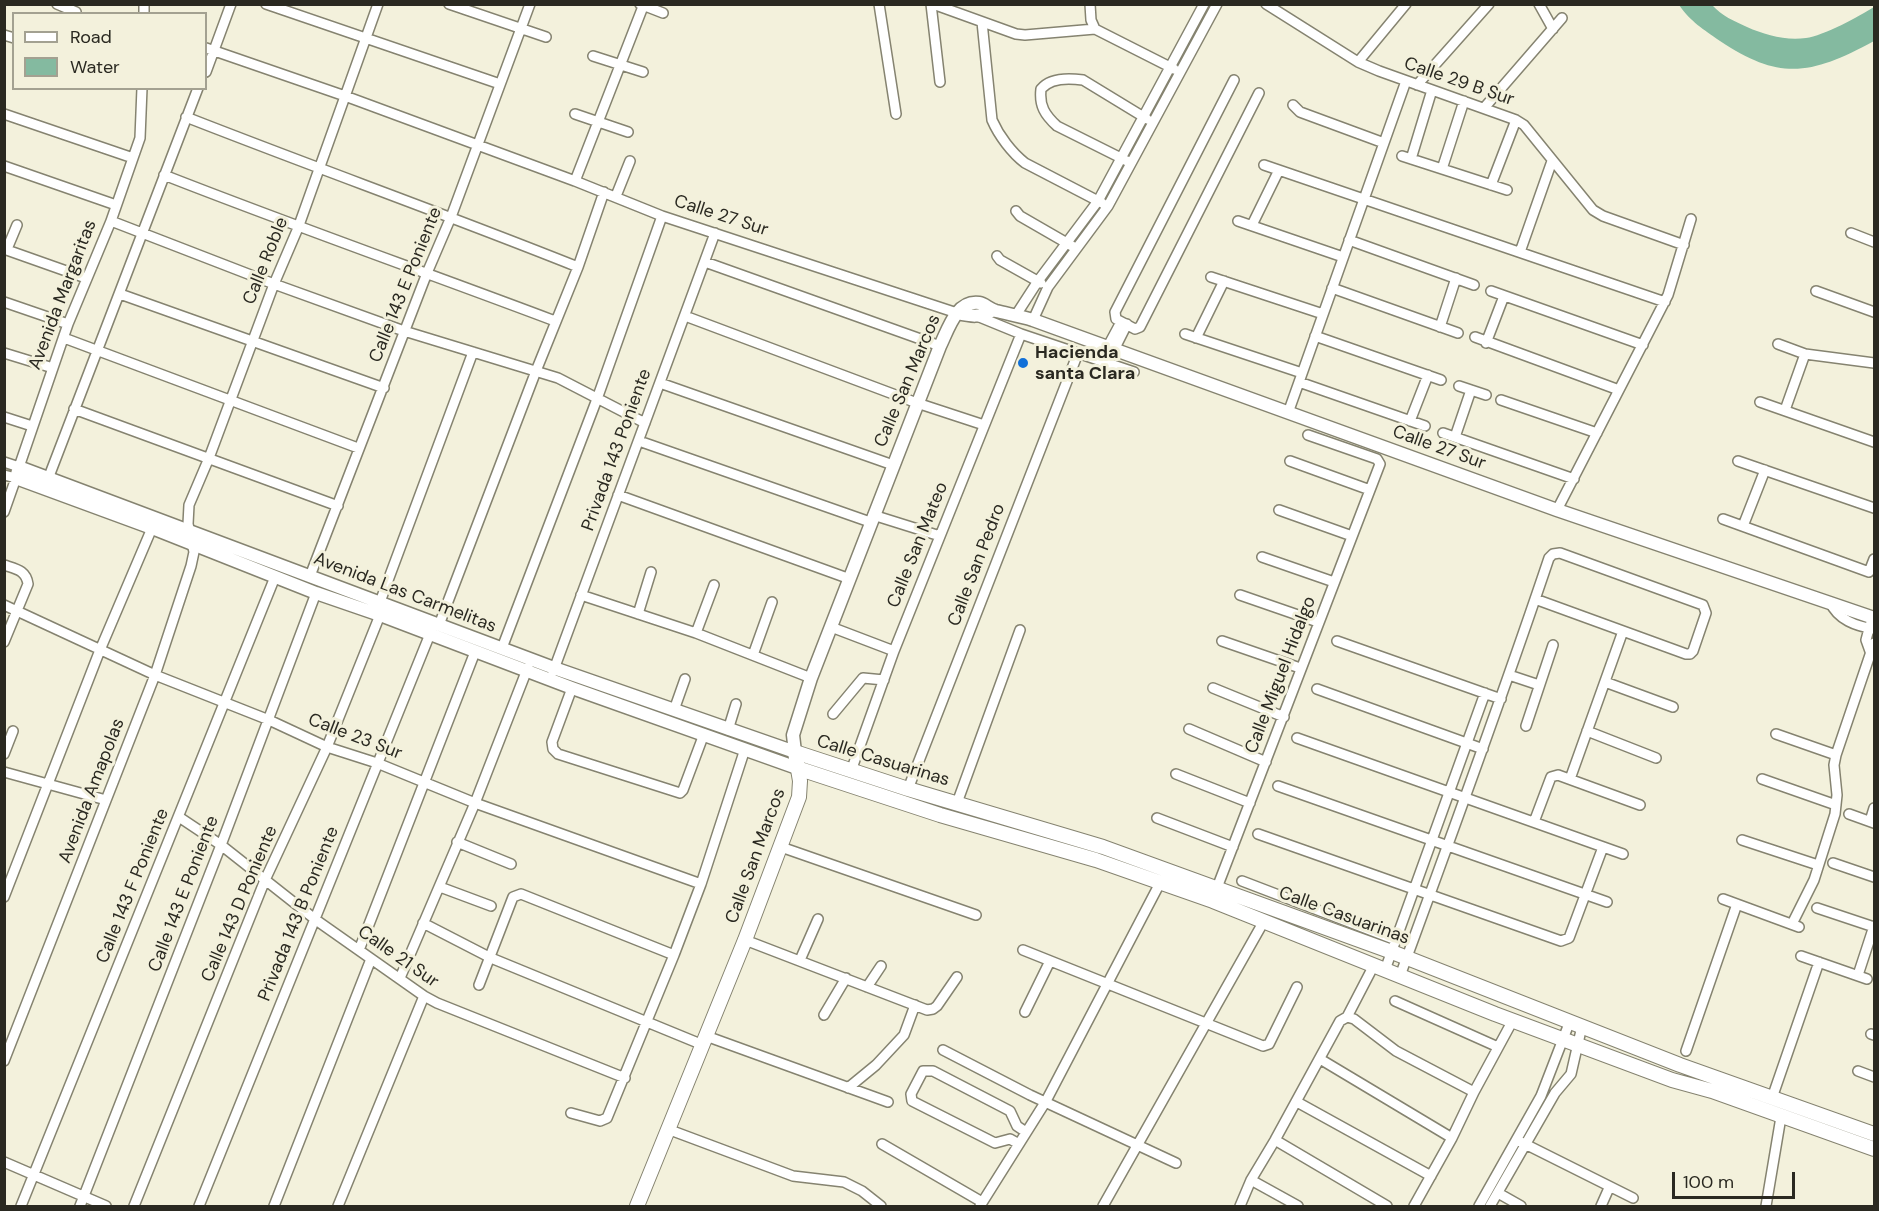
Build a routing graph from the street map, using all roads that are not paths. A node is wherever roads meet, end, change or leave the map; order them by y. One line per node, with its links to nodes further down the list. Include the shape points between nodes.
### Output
1 (57, 4): 17 (street)
2 (231, 4): 26 (street)
3 (266, 4): 25 (street)
4 (378, 4): 25 (street, Calle Roble)
5 (449, 4): 23 (street)
6 (530, 4): 23 (street, Calle 143 E Poniente)
7 (879, 4): 49 (street)
8 (932, 4): 20 (street); 36 (street)
9 (1090, 4): 21 (street)
10 (1204, 4): 31 (street)
11 (1217, 4): 33 (street)
12 (1266, 4): 28 (street, Calle 29 B Sur)
13 (1406, 4): 28 (street)
14 (1489, 4): 38 (street)
15 (1539, 4): 22 (street)
16 (642, 5): 18 (street); 29 (street)
17 (76, 12)
18 (663, 13)
19 (1562, 18): 22 (street)
20 (982, 22): 21 (street, via 1025,35); 75 (street, via 996,129 1025,163)
21 (1095, 29): 31 (street)
22 (1553, 29): 46 (street)
23 (520, 30): 24 (street); 37 (street, Calle 143 E Poniente)
24 (546, 38)
25 (367, 39): 37 (street); 43 (street, Calle Roble)
26 (210, 50): 30 (street); 43 (street, Calle 27 Sur)
27 (593, 56): 29 (street)
28 (1358, 62): 35 (street, Calle 29 B Sur)
29 (619, 64): 32 (street); 53 (street)
30 (207, 66)
31 (1171, 67): 33 (street); 51 (street)
32 (643, 72)
33 (1180, 73): 54 (street)
34 (1234, 80): 127 (street, via 1115,312 1116,319)
35 (1406, 81): 38 (street, Calle 29 B Sur); 56 (street)
36 (940, 82)
37 (500, 84): 57 (street, Calle 143 E Poniente)
38 (1417, 85): 41 (street, Calle 29 B Sur)
39 (142, 90): 58 (street, Avenida Margaritas, via 140,138)
40 (197, 90): 50 (street)
41 (1432, 90): 44 (street, Calle 29 B Sur); 65 (street, via 1407,157)
42 (1259, 93): 127 (street, via 1140,327 1135,329)
43 (345, 96): 57 (street, Calle 27 Sur); 66 (street, Calle Roble)
44 (1464, 101): 46 (street, Calle 29 B Sur); 65 (street)
45 (1293, 105): 56 (street, via 1300,112)
46 (1484, 108): 52 (street, Calle 29 B Sur)
47 (4, 114): 58 (street)
48 (575, 114): 53 (street)
49 (896, 114)
50 (186, 117): 66 (street); 68 (street)
51 (1144, 117): 54 (street); 59 (street); 59 (street, via 1083,80 1050,82 1041,90 1043,109 1057,126)
52 (1516, 120): 61 (street, Calle 29 B Sur); 70 (street)
53 (598, 121): 55 (street); 69 (street)
54 (1154, 123): 62 (street)
55 (628, 132)
56 (1384, 143): 74 (street)
57 (477, 146): 69 (street, Calle 27 Sur); 80 (street, Calle 143 E Poniente)
58 (133, 158): 76 (street, Avenida Margaritas)
59 (1122, 159): 62 (street); 75 (street)
60 (630, 161): 73 (street)
61 (1552, 161): 94 (street, Calle 29 B Sur, via 1593,210); 97 (street)
62 (1132, 164): 77 (street)
63 (1264, 165): 67 (street)
64 (4, 166): 76 (street)
65 (1442, 169): 70 (street)
66 (319, 170): 80 (street); 86 (street, Calle Roble)
67 (1279, 170): 74 (street); 85 (street)
68 (164, 176): 86 (street); 90 (street)
69 (575, 181): 72 (street, Calle 27 Sur)
70 (1491, 185): 71 (street)
71 (1507, 190)
72 (604, 192): 73 (street, Calle 27 Sur); 101 (street)
73 (616, 196): 79 (street, Calle 27 Sur)
74 (1364, 199): 91 (street); 97 (street)
75 (1098, 201): 77 (street); 93 (street)
76 (116, 205): 82 (street, Avenida Margaritas)
77 (1108, 206): 95 (street)
78 (1016, 211): 93 (street)
79 (662, 216): 88 (street, Calle 27 Sur); 163 (street)
80 (451, 217): 101 (street); 102 (street, Calle 143 E Poniente)
81 (1691, 219): 94 (street)
82 (111, 221): 90 (street); 104 (street, Avenida Margaritas)
83 (1238, 221): 85 (street)
84 (17, 225): 96 (street)
85 (1252, 225): 99 (street)
86 (298, 228): 102 (street); 108 (street, Calle Roble)
87 (1875, 232): 92 (street)
88 (716, 233): 100 (street, Privada 143 Poniente); 120 (street, Calle 27 Sur)
89 (1851, 233): 92 (street)
90 (142, 234): 108 (street); 114 (street)
91 (1349, 240): 99 (street); 105 (street)
92 (1870, 240)
93 (1067, 243): 95 (street); 106 (street)
94 (1684, 245): 117 (street)
95 (1077, 248): 110 (street)
96 (6, 249): 104 (street)
97 (1520, 252): 117 (street)
98 (997, 256): 106 (street)
99 (1343, 257): 111 (street)
100 (705, 262): 123 (street, Privada 143 Poniente); 142 (street)
101 (578, 267): 126 (street)
102 (427, 273): 126 (street); 130 (street, Calle 143 E Poniente)
103 (1212, 277): 107 (street)
104 (86, 278): 128 (street, Avenida Margaritas)
105 (1456, 278): 109 (street); 129 (street)
106 (1038, 281): 110 (street); 122 (street)
107 (1224, 281): 121 (street); 136 (street)
108 (274, 284): 130 (street); 138 (street, Calle Roble)
109 (1474, 285)
110 (1048, 287): 125 (street)
111 (1332, 288): 121 (street); 129 (street)
112 (1491, 291): 115 (street)
113 (1816, 291): 119 (street)
114 (120, 294): 138 (street); 143 (street)
115 (1504, 296): 139 (street); 141 (street)
116 (4, 302): 128 (street)
117 (1665, 302): 141 (street)
118 (993, 310): 120 (street, Calle 27 Sur, via 973,303); 122 (street, Calle 27 Sur); 124 (street, Calle 27 Sur)
119 (1875, 312)
120 (957, 313): 124 (street, Calle 27 Sur); 142 (street, Calle San Marcos)
121 (1323, 314): 134 (street)
122 (1016, 315): 125 (street, Calle 27 Sur)
123 (685, 316): 156 (street, Privada 143 Poniente); 166 (street)
124 (977, 316): 132 (street)
125 (1033, 320): 144 (street, Calle 27 Sur)
126 (555, 321): 151 (street)
127 (1124, 323): 144 (street)
128 (68, 324): 135 (street, Avenida Margaritas)
129 (1440, 327): 131 (street)
130 (404, 331): 145 (street); 158 (street, Calle 143 E Poniente)
131 (1458, 333)
132 (1021, 334): 147 (street); 173 (street, Calle San Mateo)
133 (1185, 334): 136 (street)
134 (1315, 336): 153 (street); 154 (street)
135 (64, 338): 143 (street); 150 (street, Avenida Margaritas)
136 (1196, 338): 154 (street)
137 (1475, 338): 139 (street)
138 (252, 340): 158 (street); 162 (street, Calle Roble)
139 (1486, 343): 160 (street)
140 (1778, 344): 148 (street)
141 (1643, 345): 160 (street)
142 (940, 346): 166 (street, Calle San Marcos)
143 (97, 348): 162 (street); 167 (street)
144 (1111, 349): 169 (street, Calle 27 Sur)
145 (473, 352): 151 (street); 222 (street, Calle 143 D Poniente)
146 (4, 353): 150 (street)
147 (1078, 353): 152 (street); 293 (street, Calle San Pedro)
148 (1805, 354): 149 (street); 168 (street)
149 (1875, 363)
150 (53, 368): 174 (street, Avenida Margaritas)
151 (536, 371): 163 (street); 227 (street)
152 (1134, 372)
153 (1428, 375): 155 (street); 171 (street)
154 (1301, 378): 169 (street); 171 (street)
155 (1442, 380)
156 (660, 383): 172 (street, Privada 143 Poniente); 187 (street)
157 (1459, 386): 159 (street)
158 (384, 388): 182 (street, Calle 143 E Poniente)
159 (1471, 390): 161 (street); 179 (street)
160 (1619, 390): 177 (street)
161 (1486, 395)
162 (231, 398): 182 (street); 183 (street, Calle Roble)
163 (597, 399): 172 (street); 238 (street)
164 (1501, 400): 177 (street)
165 (1760, 402): 168 (street)
166 (917, 403): 173 (street); 187 (street, Calle San Marcos)
167 (74, 409): 183 (street); 190 (street)
168 (1785, 410): 181 (street)
169 (1288, 413): 197 (street, Calle 27 Sur)
170 (4, 417): 174 (street)
171 (1410, 421): 175 (street)
172 (645, 423): 180 (street, Privada 143 Poniente)
173 (984, 425): 204 (street, Calle San Mateo)
174 (32, 426): 189 (street, Avenida Margaritas)
175 (1425, 426)
176 (1443, 433): 179 (street)
177 (1597, 434): 191 (street)
178 (1308, 435): 192 (street, Calle Miguel Hidalgo, via 1380,461)
179 (1455, 437): 191 (street)
180 (639, 441): 193 (street, Privada 143 Poniente); 199 (street)
181 (1875, 442)
182 (358, 448): 194 (street, Calle 143 E Poniente)
183 (209, 458): 194 (street); 203 (street, Calle Roble, via 189,505)
184 (1290, 461): 192 (street)
185 (1738, 461): 188 (street)
186 (4, 462): 189 (street, Avenida Las Carmelitas)
187 (893, 465): 199 (street, Calle San Marcos)
188 (1765, 470): 195 (street); 201 (street)
189 (13, 473): 190 (street, Avenida Las Carmelitas); 198 (street, Avenida Margaritas); 202 (street, Avenida Las Carmelitas)
190 (48, 479): 203 (street, Avenida Las Carmelitas)
191 (1574, 479): 197 (street)
192 (1370, 490): 205 (street, Calle Miguel Hidalgo)
193 (618, 495): 213 (street); 217 (street, Privada 143 Poniente)
194 (338, 506): 211 (street, Calle 143 E Poniente)
195 (1875, 508)
196 (1279, 510): 205 (street)
197 (1557, 510): 226 (street, Calle 27 Sur, via 1830,602)
198 (4, 512)
199 (872, 519): 204 (street); 213 (street, Calle San Marcos)
200 (1723, 519): 201 (street)
201 (1743, 526): 208 (street, via 1869,572)
202 (152, 528): 206 (street, Avenida Las Carmelitas); 239 (street)
203 (189, 530): 206 (street, Avenida Amapolas); 211 (street, Avenida Las Carmelitas)
204 (940, 536): 240 (street, Calle San Mateo)
205 (1352, 536): 214 (street, Calle Miguel Hidalgo)
206 (192, 545): 212 (street, Avenida Las Carmelitas); 247 (street, Avenida Amapolas, via 191,566)
207 (1262, 557): 214 (street)
208 (1875, 559)
209 (4, 565): 223 (street, via 27,577)
210 (651, 572): 224 (street)
211 (310, 576): 222 (street, Avenida Las Carmelitas)
212 (275, 577): 216 (street, Avenida Las Carmelitas); 259 (street, Calle 143 F Poniente)
213 (849, 579): 228 (street, Calle San Marcos)
214 (1334, 582): 225 (street, Calle Miguel Hidalgo)
215 (714, 585): 231 (street)
216 (316, 593): 222 (street, Avenida Las Carmelitas); 265 (street, Calle 143 E Poniente)
217 (581, 595): 224 (street); 246 (street, Privada 143 Poniente)
218 (1240, 595): 225 (street)
219 (1535, 599): 230 (street); 230 (street, via 1549,558 1560,553 1703,605 1706,613 1690,654); 248 (street)
220 (772, 602): 242 (street)
221 (4, 605): 223 (street, Calle 23 Sur)
222 (380, 609): 227 (street, Avenida Las Carmelitas); 232 (street, Avenida Las Carmelitas); 275 (street, Calle 143 D Poniente)
223 (17, 610): 235 (street); 239 (street, Calle 23 Sur)
224 (638, 614): 231 (street)
225 (1318, 622): 245 (street, Calle Miguel Hidalgo)
226 (1873, 624): 243 (street, via 1866,640)
227 (439, 625): 238 (street, Avenida Las Carmelitas)
228 (831, 627): 240 (street); 249 (street, Calle San Marcos)
229 (1020, 630): 298 (street)
230 (1623, 631): 252 (street)
231 (696, 633): 242 (street)
232 (430, 634): 241 (street, Avenida Las Carmelitas); 283 (street, Privada 143 B Poniente)
233 (1222, 641): 245 (street)
234 (1337, 641): 257 (street)
235 (4, 642)
236 (1875, 643): 243 (street)
237 (1553, 645): 253 (street)
238 (501, 648): 244 (street, Avenida Las Carmelitas)
239 (99, 650): 247 (street, Calle 23 Sur); 291 (street)
240 (894, 651): 251 (street, Calle San Mateo)
241 (476, 652): 244 (street, Avenida Las Carmelitas); 290 (street)
242 (753, 654): 249 (street)
243 (1871, 654): 280 (street)
244 (529, 665): 246 (street, Avenida Las Carmelitas); 297 (street)
245 (1300, 668): 264 (street, Calle Miguel Hidalgo)
246 (552, 674): 254 (street, Avenida Las Carmelitas); 262 (street, Avenida Las Carmelitas)
247 (155, 675): 259 (street, Calle 23 Sur); 296 (street, Avenida Amapolas)
248 (1509, 675): 253 (street); 258 (street)
249 (811, 678): 278 (street, Calle San Marcos, via 793,735)
250 (685, 679): 262 (street)
251 (884, 680): 263 (street, via 863,678); 285 (street, Calle San Mateo)
252 (1605, 682): 261 (street); 270 (street)
253 (1539, 685): 266 (street)
254 (572, 688): 271 (street, Avenida Las Carmelitas); 271 (street, via 552,742 558,754 680,793)
255 (1213, 688): 264 (street)
256 (1317, 689): 274 (street)
257 (1485, 693): 258 (street); 274 (street)
258 (1501, 699): 277 (street)
259 (224, 702): 265 (street, Calle 23 Sur); 304 (street, Calle 143 F Poniente)
260 (736, 704): 268 (street)
261 (1673, 707)
262 (674, 710): 268 (street, Avenida Las Carmelitas)
263 (833, 714)
264 (1284, 717): 282 (street, Calle Miguel Hidalgo)
265 (268, 720): 275 (street, Calle 23 Sur); 312 (street, Calle 143 E Poniente)
266 (1526, 726)
267 (1189, 729): 282 (street)
268 (728, 730): 278 (street, Avenida Las Carmelitas)
269 (13, 731): 279 (street)
270 (1587, 731): 281 (street); 288 (street)
271 (704, 734): 276 (street, Avenida Las Carmelitas)
272 (1776, 734): 280 (street)
273 (1297, 738): 294 (street)
274 (1467, 743): 277 (street); 294 (street)
275 (327, 747): 283 (street, Calle 23 Sur); 322 (street, Calle 143 D Poniente)
276 (745, 749): 284 (street, Avenida Las Carmelitas); 325 (street)
277 (1483, 749): 295 (street)
278 (795, 752): 284 (main road, Calle San Marcos); 285 (main road, Calle Casuarinas)
279 (4, 754)
280 (1836, 755): 301 (street)
281 (1656, 758)
282 (1266, 762): 299 (street, Calle Miguel Hidalgo)
283 (377, 763): 290 (street, Calle 23 Sur); 339 (street, Privada 143 B Poniente)
284 (798, 768): 314 (main road, Calle San Marcos, via 799,797); 324 (main road, Calle Casuarinas)
285 (852, 771): 293 (main road, Calle Casuarinas)
286 (4, 772): 291 (street)
287 (1176, 774): 299 (street)
288 (1570, 779): 300 (street); 306 (street, via 1551,777)
289 (1762, 779): 301 (street)
290 (425, 782): 297 (street, Calle 23 Sur); 345 (street)
291 (49, 784): 296 (street); 331 (street)
292 (1278, 786): 309 (street)
293 (908, 789): 298 (main road, Calle Casuarinas)
294 (1449, 792): 295 (street); 309 (street)
295 (1465, 798): 306 (street); 313 (street)
296 (106, 800): 383 (street, Avenida Amapolas)
297 (475, 803): 311 (street); 325 (street, Calle 23 Sur)
298 (957, 803): 330 (main road, Calle Casuarinas, via 1103,847)
299 (1250, 803): 316 (street, Calle Miguel Hidalgo)
300 (1640, 805)
301 (1836, 805): 320 (street)
302 (1875, 808): 307 (street)
303 (1849, 814): 307 (street)
304 (179, 817): 312 (street, Calle 21 Sur); 410 (street, Calle 143 F Poniente)
305 (1157, 818): 316 (street)
306 (1534, 822): 315 (street)
307 (1872, 822)
308 (1258, 834): 327 (street)
309 (1432, 840): 313 (street); 327 (street)
310 (1742, 840): 320 (street)
311 (458, 842): 319 (street); 326 (street)
312 (221, 844): 322 (street, Calle 21 Sur); 416 (street, Calle 143 E Poniente)
313 (1448, 846): 328 (street); 329 (street)
314 (781, 847): 337 (street); 343 (main road, Calle San Marcos)
315 (1603, 847): 317 (street); 329 (street)
316 (1233, 848): 330 (street, Calle Miguel Hidalgo)
317 (1623, 854)
318 (1833, 863): 321 (street)
319 (510, 864)
320 (1818, 865): 334 (street, via 1796,925)
321 (1875, 877)
322 (265, 880): 339 (street, Calle 21 Sur); 420 (street, Calle 143 D Poniente)
323 (1242, 881): 344 (street)
324 (1160, 883): 330 (main road, Calle Casuarinas); 361 (street)
325 (701, 884): 347 (street)
326 (440, 887): 335 (street); 341 (street)
327 (1414, 889): 328 (street); 344 (street)
328 (1430, 894): 329 (street, via 1565,941); 351 (street)
329 (1585, 894): 333 (street)
330 (1215, 895): 340 (main road, Calle Casuarinas); 344 (main road, Calle Casuarinas)
331 (4, 897)
332 (1723, 899): 334 (street)
333 (1607, 902)
334 (1737, 904): 380 (street)
335 (491, 906)
336 (1817, 908): 342 (street)
337 (976, 915)
338 (818, 919): 352 (street)
339 (316, 920): 345 (street, Calle 21 Sur); 421 (street, Privada 143 B Poniente)
340 (1264, 921): 356 (main road, Calle Casuarinas); 373 (street)
341 (423, 923): 350 (street); 359 (street)
342 (1874, 927): 354 (street, via 1862,977)
343 (745, 940): 352 (street); 376 (main road, Calle San Marcos)
344 (1394, 946): 351 (main road, Calle Casuarinas); 356 (street)
345 (359, 950): 349 (street, Calle 21 Sur)
346 (1023, 950): 353 (street)
347 (674, 955): 350 (street, via 517,894); 372 (street)
348 (1802, 956): 354 (street)
349 (371, 958): 359 (street, Calle 21 Sur); 422 (street)
350 (491, 958): 362 (street); 372 (street)
351 (1407, 958): 358 (street); 374 (main road, Calle Casuarinas)
352 (800, 960): 360 (street)
353 (1050, 961): 361 (street); 368 (street)
354 (1819, 962): 392 (street)
355 (881, 966): 363 (street)
356 (1379, 968): 358 (main road, Calle Casuarinas); 370 (street)
357 (957, 976): 367 (street, via 933,1010)
358 (1401, 976): 371 (main road, Calle Casuarinas)
359 (400, 978): 365 (street, Calle 21 Sur)
360 (846, 978): 363 (street); 369 (street)
361 (1108, 984): 373 (street); 393 (street)
362 (479, 985)
363 (867, 987): 367 (street)
364 (1297, 987): 373 (street, via 1267,1046)
365 (424, 996): 388 (street, Calle 21 Sur); 423 (street)
366 (1395, 1001): 378 (street)
367 (915, 1005): 390 (street, via 904,1035)
368 (1025, 1012)
369 (824, 1015)
370 (1347, 1017): 382 (street, via 1340,1021); 391 (street, via 1396,1051)
371 (1513, 1020): 375 (main road, Calle Casuarinas); 378 (street)
372 (648, 1022): 376 (street); 388 (street)
373 (1206, 1024): 406 (street)
374 (1576, 1024): 375 (street); 377 (street); 392 (main road, Calle Casuarinas)
375 (1563, 1039): 377 (main road, Calle Casuarinas); 381 (street)
376 (705, 1040): 390 (street); 398 (main road, Calle San Marcos)
377 (1577, 1044): 384 (street); 397 (main road, Calle Casuarinas)
378 (1498, 1047): 391 (street)
379 (943, 1050): 393 (street)
380 (1686, 1051)
381 (1555, 1057): 384 (street, via 1564,1054); 385 (street)
382 (1320, 1059): 395 (street); 401 (street)
383 (4, 1061)
384 (1574, 1061): 389 (street)
385 (1550, 1069): 389 (street, via 1556,1080); 403 (street)
386 (1858, 1071): 387 (street)
387 (1875, 1077)
388 (625, 1078): 396 (street, via 604,1120)
389 (1566, 1080): 403 (street)
390 (848, 1088): 394 (street)
391 (1474, 1092): 401 (street)
392 (1772, 1098): 400 (main road, Calle Casuarinas)
393 (1046, 1101): 399 (street); 406 (street)
394 (888, 1102)
395 (1297, 1102): 402 (street); 411 (street)
396 (571, 1113)
397 (1781, 1117): 407 (main road, Calle Casuarinas); 435 (street)
398 (670, 1130): 424 (main road, Calle San Marcos); 425 (street, via 793,1176 843,1182)
399 (1026, 1132): 405 (street); 405 (street, via 1017,1126 1010,1111 933,1071 923,1071 911,1094 912,1101 995,1143 1010,1139)
400 (1875, 1134)
401 (1452, 1138): 411 (street)
402 (1275, 1140): 412 (street); 429 (street)
403 (1520, 1142): 413 (street); 414 (street); 431 (street)
404 (882, 1144): 417 (street)
405 (1019, 1144): 417 (street)
406 (1138, 1144): 409 (street); 426 (street)
407 (1875, 1149)
408 (4, 1162): 410 (street)
409 (1176, 1163)
410 (33, 1176): 416 (street); 418 (street, Calle 143 F Poniente)
411 (1431, 1176): 430 (street)
412 (1251, 1180): 427 (street); 428 (street)
413 (1609, 1188): 415 (street); 434 (street)
414 (1498, 1193): 432 (street); 433 (street)
415 (1633, 1198)
416 (82, 1202): 419 (street)
417 (981, 1204)
418 (21, 1206)
419 (106, 1206)
420 (134, 1206)
421 (199, 1206)
422 (274, 1206)
423 (338, 1206)
424 (638, 1206)
425 (881, 1206)
426 (1103, 1206)
427 (1240, 1206)
428 (1298, 1206)
429 (1387, 1206)
430 (1414, 1206)
431 (1479, 1206)
432 (1490, 1206)
433 (1521, 1206)
434 (1602, 1206)
435 (1766, 1206)

